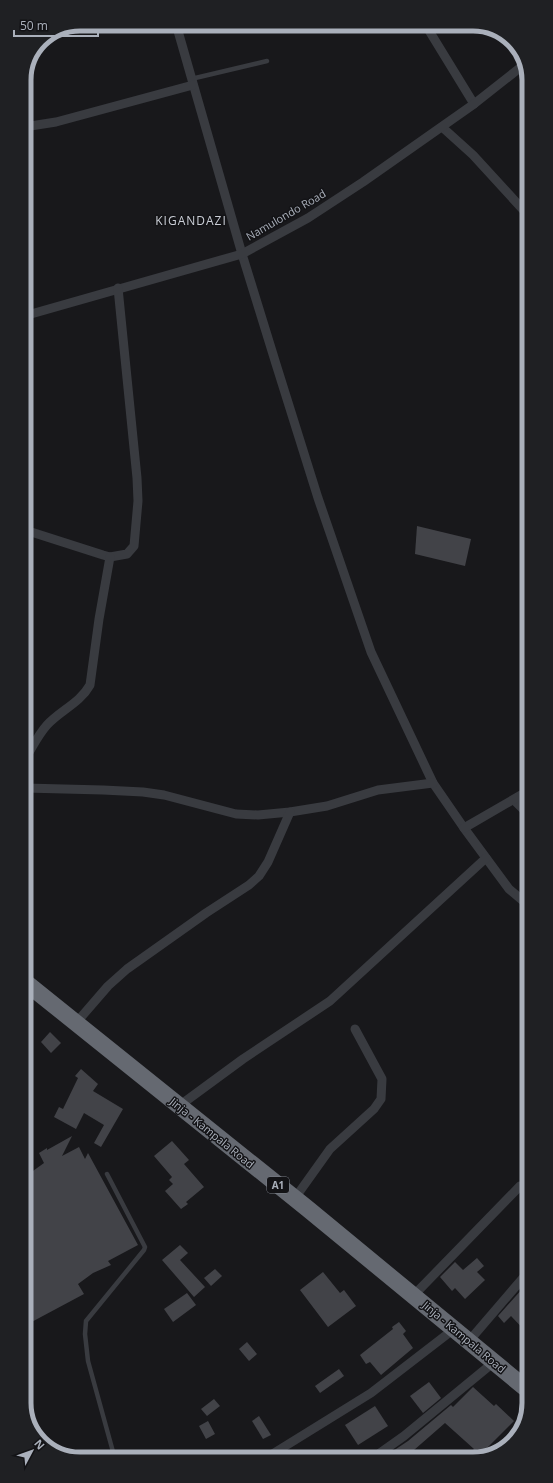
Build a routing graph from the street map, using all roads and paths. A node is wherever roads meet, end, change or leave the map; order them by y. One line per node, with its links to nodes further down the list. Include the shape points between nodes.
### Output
1 (178, 31): 5 (street)
2 (429, 31): 6 (street)
3 (267, 61): 5 (lane)
4 (520, 68): 6 (street, Namulondo Road)
5 (192, 82): 7 (street, via 56,122); 10 (street)
6 (474, 104): 8 (street, Namulondo Road)
7 (31, 126)
8 (442, 128): 9 (street, via 473,155); 10 (street, Namulondo Road, via 308,218)
9 (522, 209)
10 (242, 254): 11 (street, Namulondo Road); 16 (street, via 318,498 371,652)
11 (118, 288): 12 (street, Namulondo Road); 14 (street, via 138,501 134,546 127,554)
12 (31, 314)
13 (31, 532): 14 (street)
14 (110, 557): 15 (street, via 90,685 79,700 47,725)
15 (31, 749)
16 (433, 783): 21 (street, via 378,790 327,806); 22 (street)
17 (31, 788): 21 (street, via 143,792 236,814)
18 (522, 795): 19 (street)
19 (514, 800): 20 (street); 22 (street)
20 (522, 808)
21 (290, 812): 26 (street, via 268,862 249,885 127,969 108,986)
22 (464, 828): 23 (street)
23 (486, 858): 24 (street, via 509,890); 28 (street, via 330,1001 243,1059)
24 (522, 900)
25 (31, 987): 26 (highway, Jinja - Kampala Road / A1)
26 (76, 1023): 28 (highway, Jinja - Kampala Road / A1)
27 (355, 1028): 31 (street, via 382,1079 381,1099 374,1109 330,1149)
28 (179, 1106): 31 (highway, Jinja - Kampala Road / A1)
29 (107, 1174): 38 (lane, via 145,1248 86,1321 88,1361)
30 (520, 1186): 33 (street)
31 (294, 1198): 33 (highway, Jinja - Kampala Road / A1)
32 (522, 1279): 35 (street)
33 (414, 1295): 34 (highway, Jinja - Kampala Road / A1)
34 (454, 1329): 35 (highway, Jinja - Kampala Road / A1); 39 (street, via 371,1393)
35 (470, 1341): 36 (highway, Jinja - Kampala Road / A1)
36 (494, 1362): 37 (highway, Jinja - Kampala Road / A1); 40 (street)
37 (522, 1385)
38 (113, 1452)
39 (276, 1452)
40 (381, 1452)

